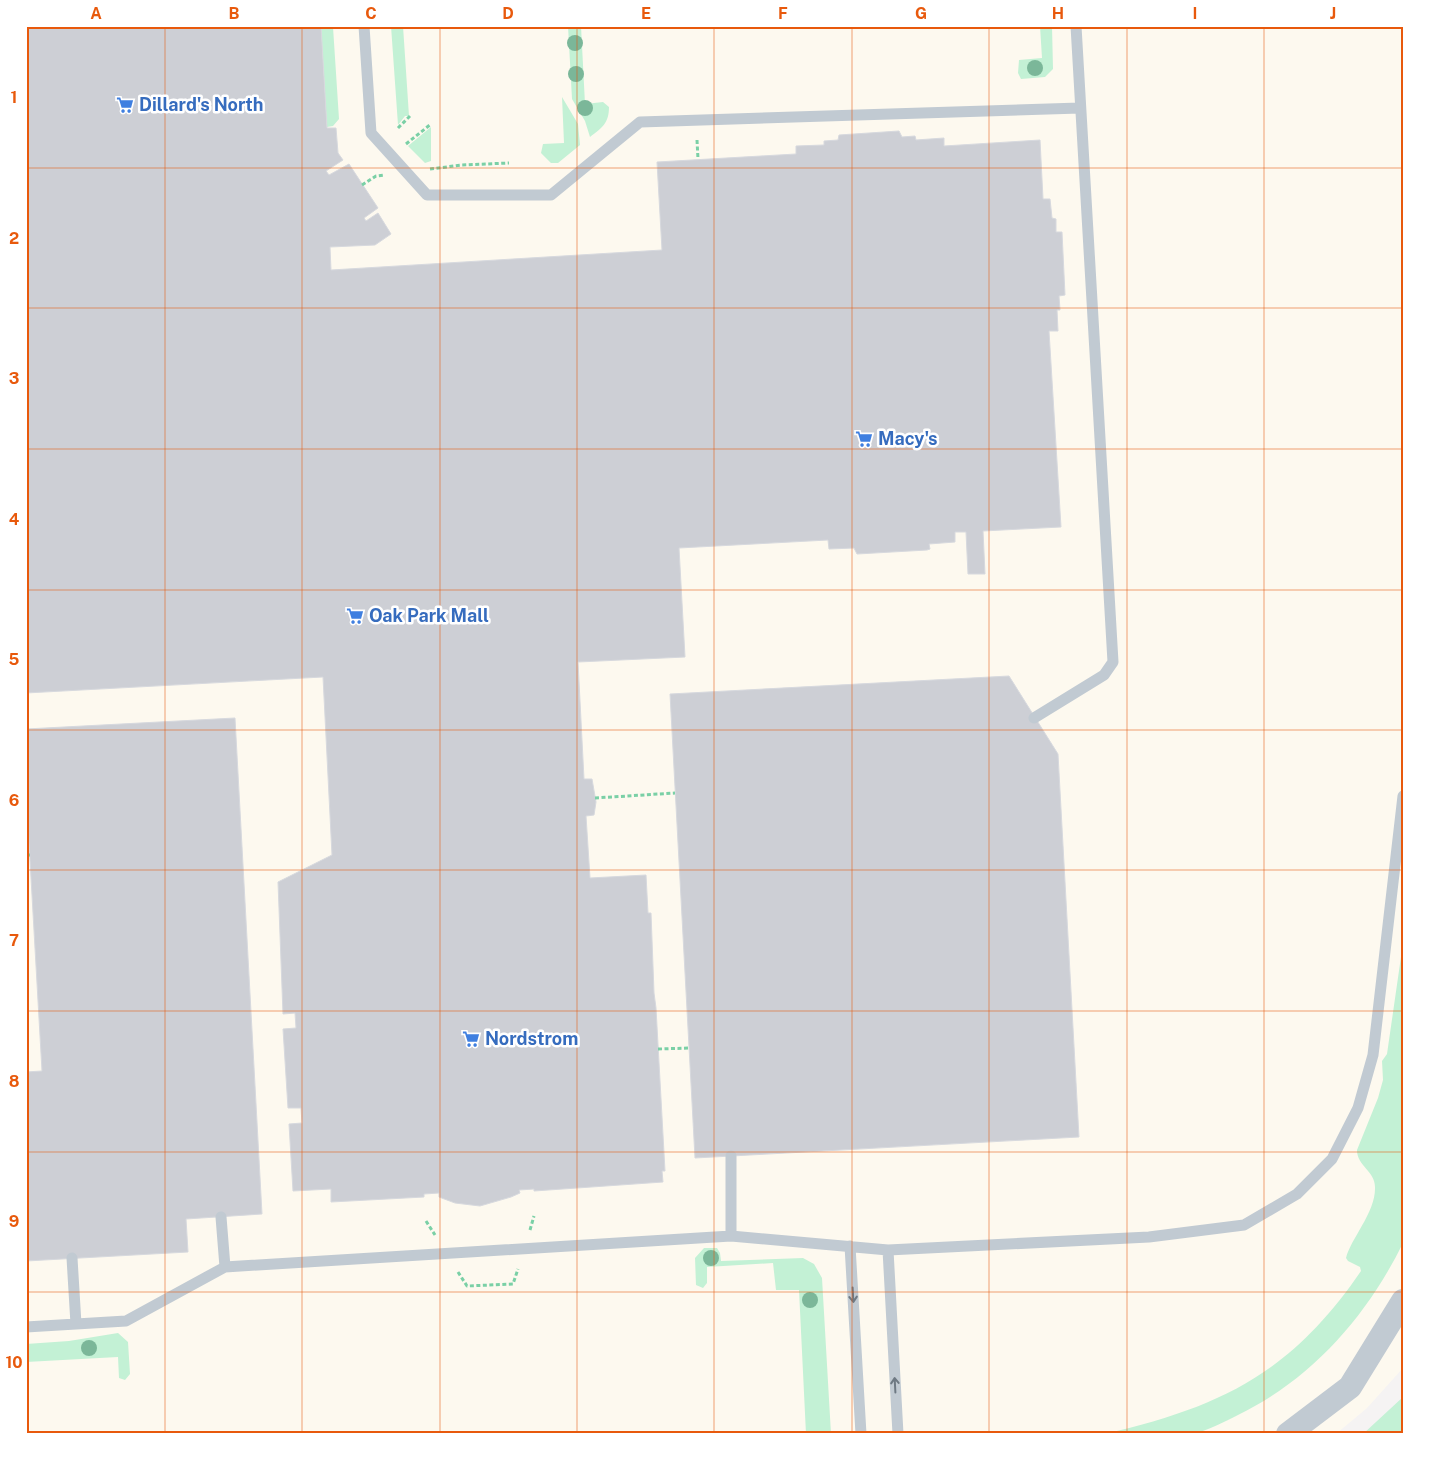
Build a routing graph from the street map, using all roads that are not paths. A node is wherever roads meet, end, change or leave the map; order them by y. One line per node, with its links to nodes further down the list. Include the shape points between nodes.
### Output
1 (364, 26): 3 (lane, via 371,133 427,195 551,195 640,122)
2 (1076, 26): 3 (lane)
3 (1080, 108): 4 (lane, via 1113,662 1104,674)
4 (1034, 718)
5 (1403, 796): 10 (lane, via 1373,1055 1358,1108 1332,1159 1297,1194 1244,1225 1149,1237)
6 (731, 1156): 8 (lane)
7 (221, 1217): 12 (lane)
8 (731, 1236): 9 (lane); 12 (lane)
9 (850, 1246): 10 (lane); 16 (lane, one-way to 16)
10 (888, 1250): 17 (lane, one-way to 10)
11 (72, 1258): 14 (lane)
12 (225, 1266): 14 (lane, via 126,1321)
13 (1402, 1303): 18 (street, via 1350,1387)
14 (76, 1324): 15 (lane)
15 (26, 1327)
16 (861, 1434)
17 (898, 1434)
18 (1288, 1434)

